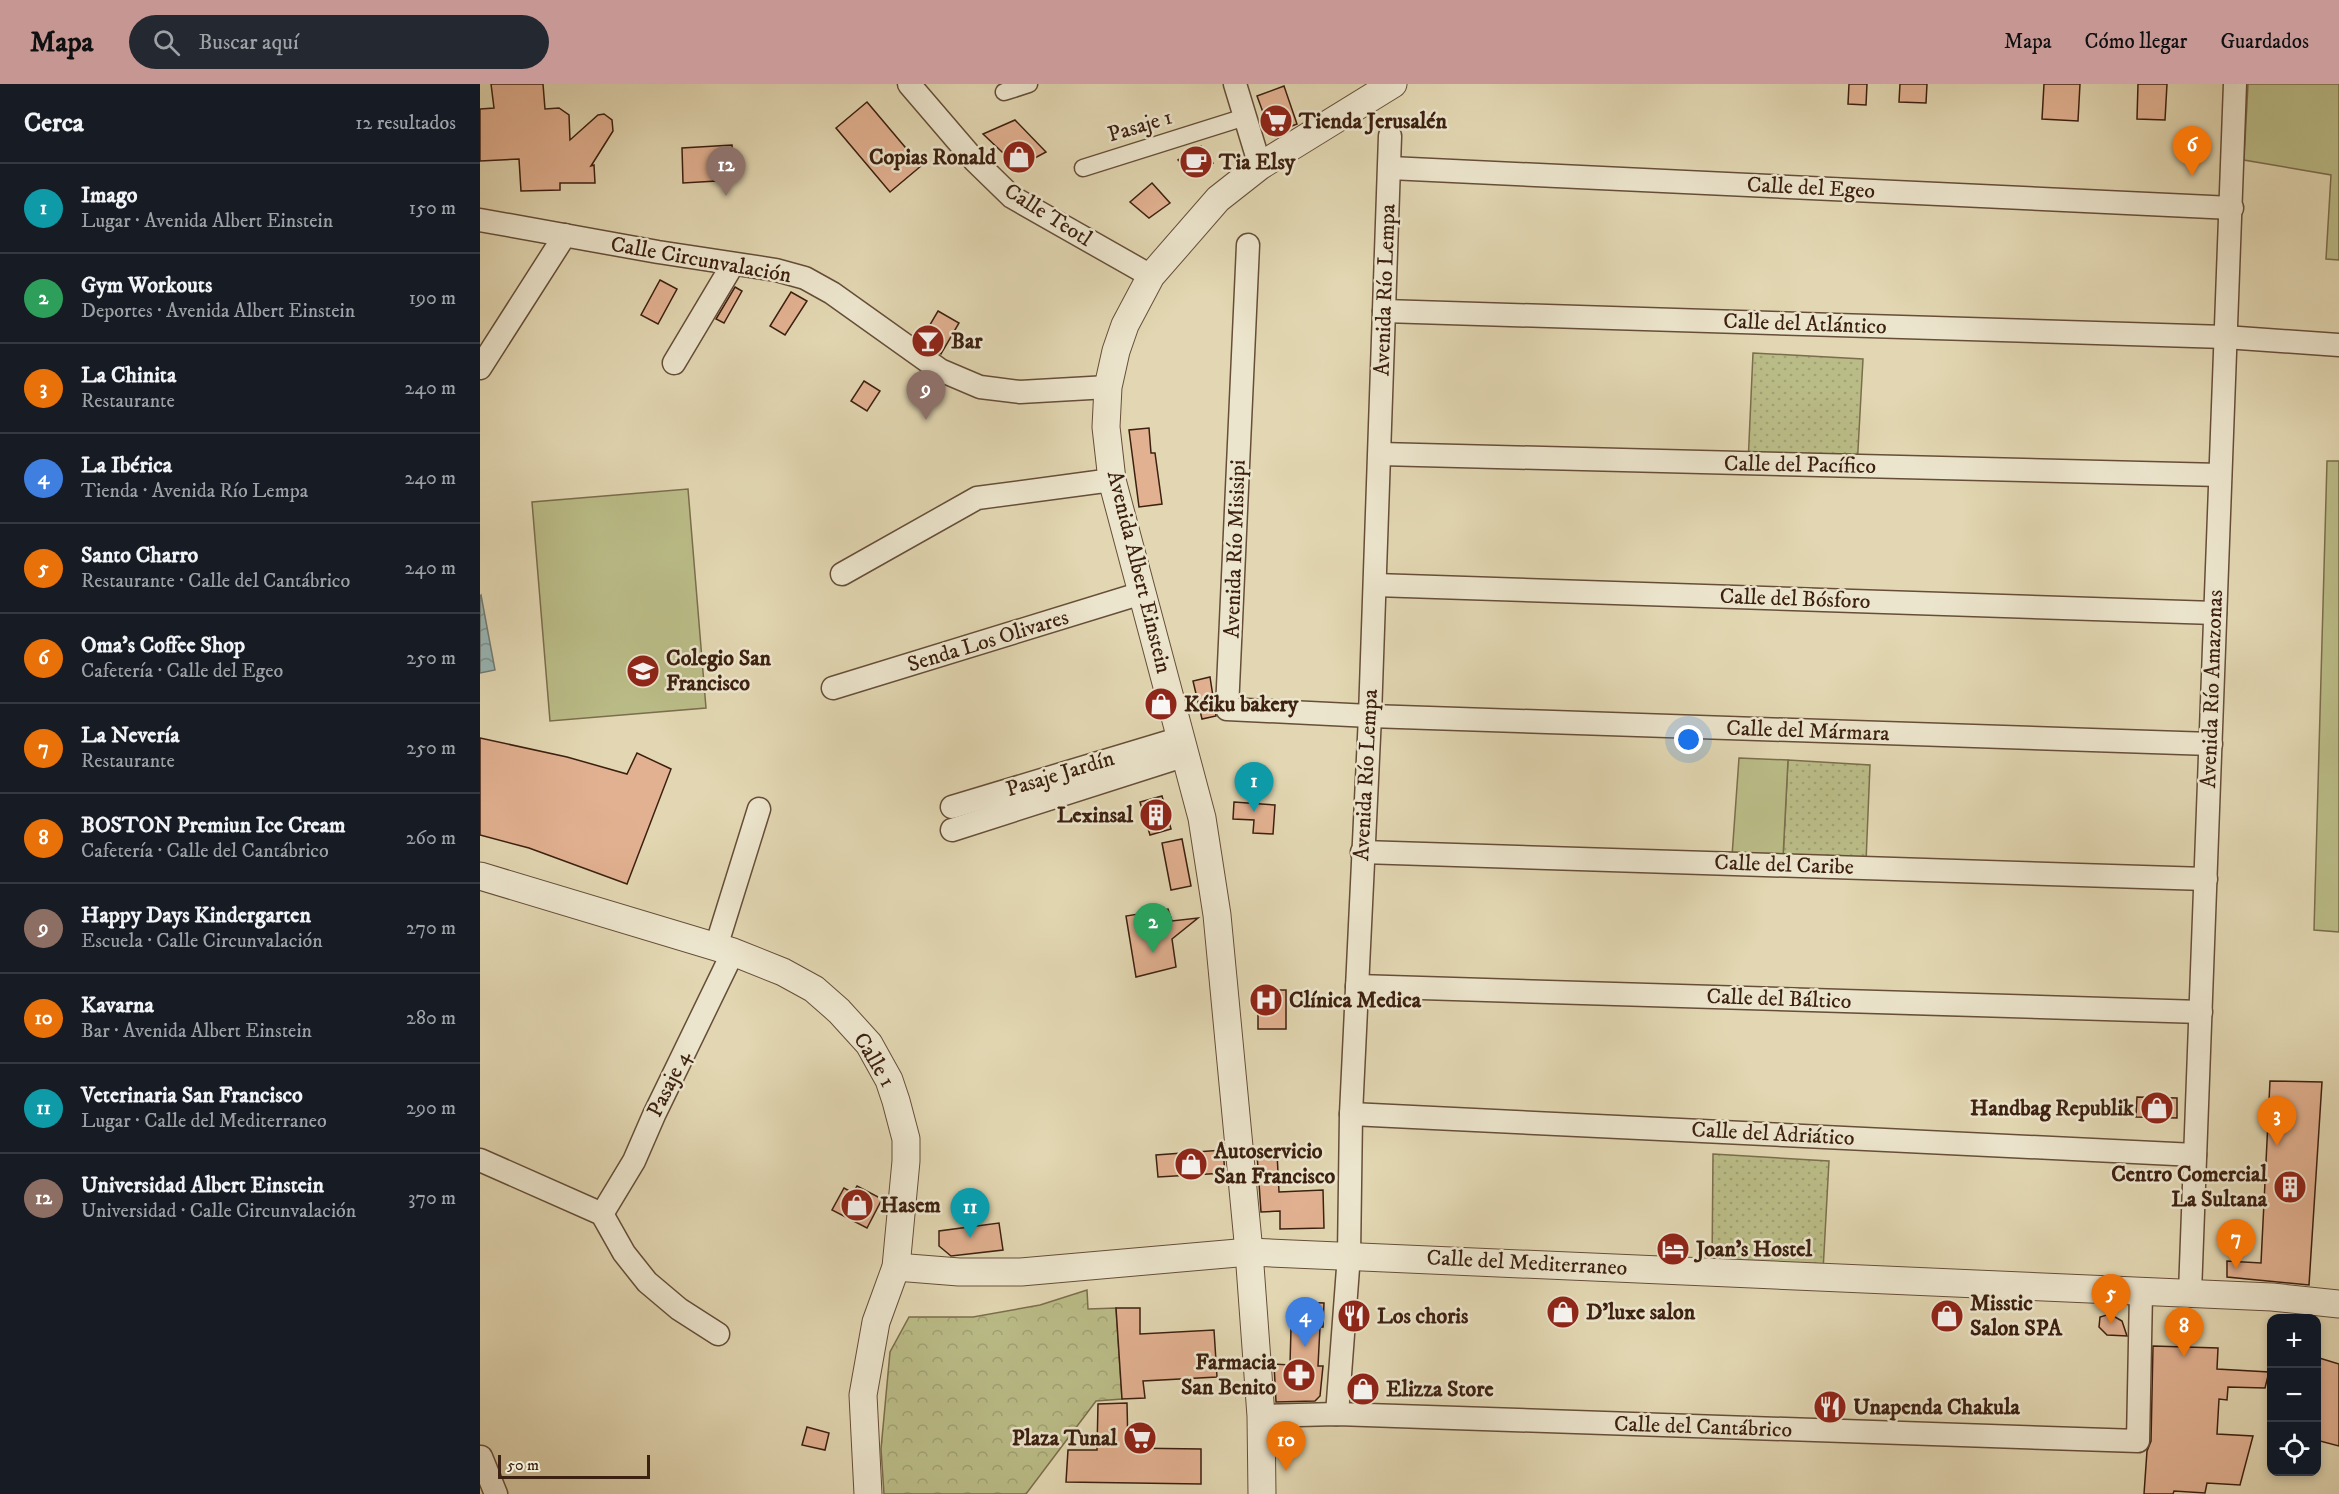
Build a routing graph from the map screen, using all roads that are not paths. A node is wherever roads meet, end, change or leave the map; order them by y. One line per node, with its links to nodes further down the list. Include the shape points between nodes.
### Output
1 (909, 84): 17 (street, Calle Teotl, via 975,161 1012,197)
2 (1029, 84): 6 (street)
3 (1235, 84): 7 (street)
4 (1393, 84): 9 (street, Avenida Albert Einstein)
5 (2235, 84): 12 (street, Avenida Río Amazonas)
6 (1004, 92)
7 (1245, 117): 9 (street); 10 (street, Pasaje 1)
8 (1390, 136): 11 (street, Avenida Río Lempa)
9 (1260, 166): 17 (street, Avenida Albert Einstein, via 1218,199)
10 (1083, 168)
11 (1390, 168): 12 (street, Calle del Egeo); 18 (street, Avenida Río Lempa)
12 (2232, 208): 19 (street, Avenida Río Amazonas)
13 (480, 220): 14 (street, Calle Circunvalación)
14 (565, 235): 16 (street, Calle Circunvalación); 22 (street)
15 (1248, 245): 32 (street, Avenida Río Misisipi, via 1227,710)
16 (733, 264): 21 (street); 23 (street, Calle Circunvalación, via 776,270 817,284 940,370 980,387 1020,392)
17 (1151, 276): 23 (street, Avenida Albert Einstein, via 1125,325)
18 (1384, 311): 19 (street, Calle del Atlántico); 24 (street, Avenida Río Lempa)
19 (2225, 337): 20 (street, Calle del Atlántico); 25 (street, Avenida Río Amazonas)
20 (2339, 345)
21 (674, 363)
22 (480, 368)
23 (1108, 387): 26 (street, Avenida Albert Einstein, via 1106,428)
24 (1380, 454): 25 (street, Calle del Pacífico); 28 (street, Avenida Río Lempa)
25 (2220, 475): 30 (street, Avenida Río Amazonas)
26 (1112, 480): 27 (street, via 977,498); 29 (street, Avenida Albert Einstein)
27 (842, 574)
28 (1375, 585): 30 (street, Calle del Bósforo); 32 (street, Avenida Río Lempa)
29 (1142, 593): 31 (street, Senda Los Olivares); 34 (street, Avenida Albert Einstein)
30 (2215, 613): 33 (street, Avenida Río Amazonas)
31 (833, 688)
32 (1370, 716): 33 (street, Calle del Mármara); 38 (street, Avenida Río Lempa)
33 (2211, 744): 40 (street, Avenida Río Amazonas)
34 (1177, 748): 35 (street, Pasaje Jardín); 37 (street); 48 (street, Avenida Albert Einstein, via 1202,818 1217,915)
35 (952, 807)
36 (759, 809): 41 (street, Pasaje 4)
37 (952, 830)
38 (1362, 852): 40 (street, Calle del Caribe); 42 (street, Avenida Río Lempa)
39 (480, 876): 41 (street, Calle 1)
40 (2206, 879): 43 (street, Avenida Río Amazonas)
41 (725, 949): 47 (street, Pasaje 4, via 634,1161); 50 (street, Calle 1, via 814,989 855,1027 889,1080 906,1139)
42 (1357, 986): 43 (street, Calle del Báltico); 44 (street, Avenida Río Lempa)
43 (2200, 1012): 45 (street, Avenida Río Amazonas)
44 (1351, 1114): 45 (street, Calle del Adriático); 49 (street, Avenida Río Lempa)
45 (2195, 1155): 52 (street, Avenida Río Amazonas)
46 (480, 1160): 47 (street)
47 (602, 1214): 54 (street, via 646,1282)
48 (1249, 1252): 49 (street, Calle del Mediterraneo); 50 (street, Calle del Mediterraneo, via 1021,1272); 56 (street, Avenida Albert Einstein)
49 (1349, 1255): 51 (street, Calle del Mediterraneo); 55 (street, Avenida Río Lempa)
50 (896, 1267): 59 (street, Calle 1, via 876,1322 863,1395)
51 (2141, 1292): 52 (street, Calle del Mediterraneo); 55 (street, Calle del Cantábrico, via 2138,1441)
52 (2190, 1293): 53 (street, Calle del Mediterraneo)
53 (2339, 1304)
54 (718, 1334)
55 (1337, 1414): 56 (street, Calle del Cantábrico)
56 (1261, 1416): 60 (street, Avenida Albert Einstein)
57 (481, 1457): 58 (street)
58 (496, 1494)
59 (868, 1494)
60 (1262, 1494)

